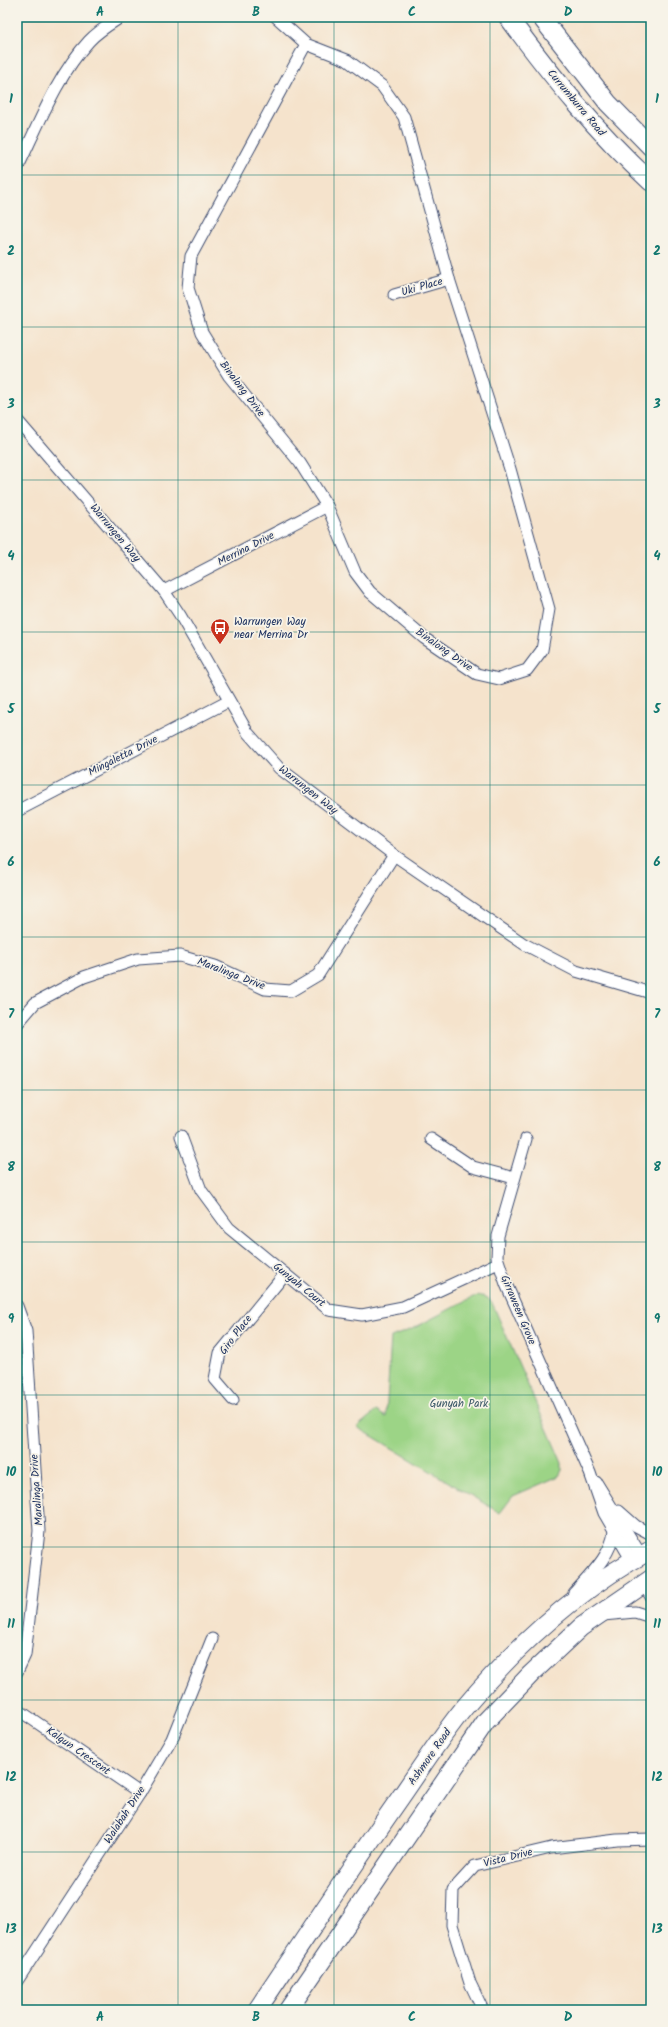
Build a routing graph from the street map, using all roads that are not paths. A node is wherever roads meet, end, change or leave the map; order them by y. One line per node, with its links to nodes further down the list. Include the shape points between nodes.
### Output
1 (121, 17): 7 (street, via 89,40 68,67)
2 (276, 17): 5 (street, Binalong Drive)
3 (508, 17): 8 (main road, Currumburra Road, via 575,105)
4 (540, 17): 6 (main road, via 608,102)
5 (306, 44): 9 (street, Binalong Drive, via 347,60 382,86 404,117); 12 (street, Binalong Drive, via 191,256 188,288 202,332 229,376 300,463)
6 (651, 147)
7 (17, 169)
8 (651, 182)
9 (449, 279): 10 (street, Uki Place); 12 (street, Binalong Drive, via 510,469 549,609 542,650 527,670 499,679 477,674 424,638 370,592 355,572)
10 (394, 295)
11 (17, 420): 13 (street, Warrungen Way)
12 (327, 506): 13 (street, Merrina Drive)
13 (164, 591): 14 (street, Warrungen Way)
14 (230, 701): 15 (street, Mingaletta Drive); 16 (street, Warrungen Way, via 248,734 279,768)
15 (17, 811)
16 (394, 855): 17 (street, Warrungen Way, via 524,944 576,971); 18 (street, Maralinga Drive, via 318,975 291,991 265,989 216,966 180,956 138,959 84,977 35,1004)
17 (651, 993)
18 (17, 1024)
19 (181, 1136): 24 (street, Gunyah Court, via 200,1190 229,1228)
20 (431, 1139): 22 (street, via 472,1167)
21 (526, 1139): 22 (street, Girraween Grove)
22 (514, 1178): 23 (street, Girraween Grove, via 498,1236)
23 (498, 1263): 24 (street, Gunyah Court, via 403,1307 362,1315 329,1310); 27 (street, Girraween Grove)
24 (285, 1274): 26 (street, Giro Place, via 220,1353 215,1379)
25 (17, 1306): 37 (street, Maralinga Drive, via 26,1331 40,1531 25,1655)
26 (233, 1400)
27 (590, 1473): 28 (street, Girraween Grove); 29 (street, Girraween Grove, via 599,1503)
28 (605, 1496): 30 (street, via 632,1523); 31 (street, Girraween Grove)
29 (614, 1531): 31 (street, Girraween Grove); 33 (street, via 612,1542 605,1554)
30 (651, 1534)
31 (641, 1555): 32 (main road); 33 (main road, Ashmore Road, via 588,1588)
32 (649, 1583): 34 (main road)
33 (562, 1609): 42 (main road, Ashmore Road, via 510,1658 464,1708)
34 (597, 1616): 35 (street, via 635,1612); 43 (main road, via 581,1627 531,1674 486,1721)
35 (651, 1617)
36 (212, 1639): 39 (street, Walabah Drive, via 172,1739)
37 (17, 1672)
38 (17, 1709): 39 (street, Kalgun Crescent)
39 (140, 1793): 41 (street, Walabah Drive)
40 (651, 1839): 44 (street, Vista Drive, via 617,1840 551,1848 475,1866 453,1890 452,1925 470,1983)
41 (17, 1981)
42 (257, 2010)
43 (288, 2010)
44 (483, 2010)

